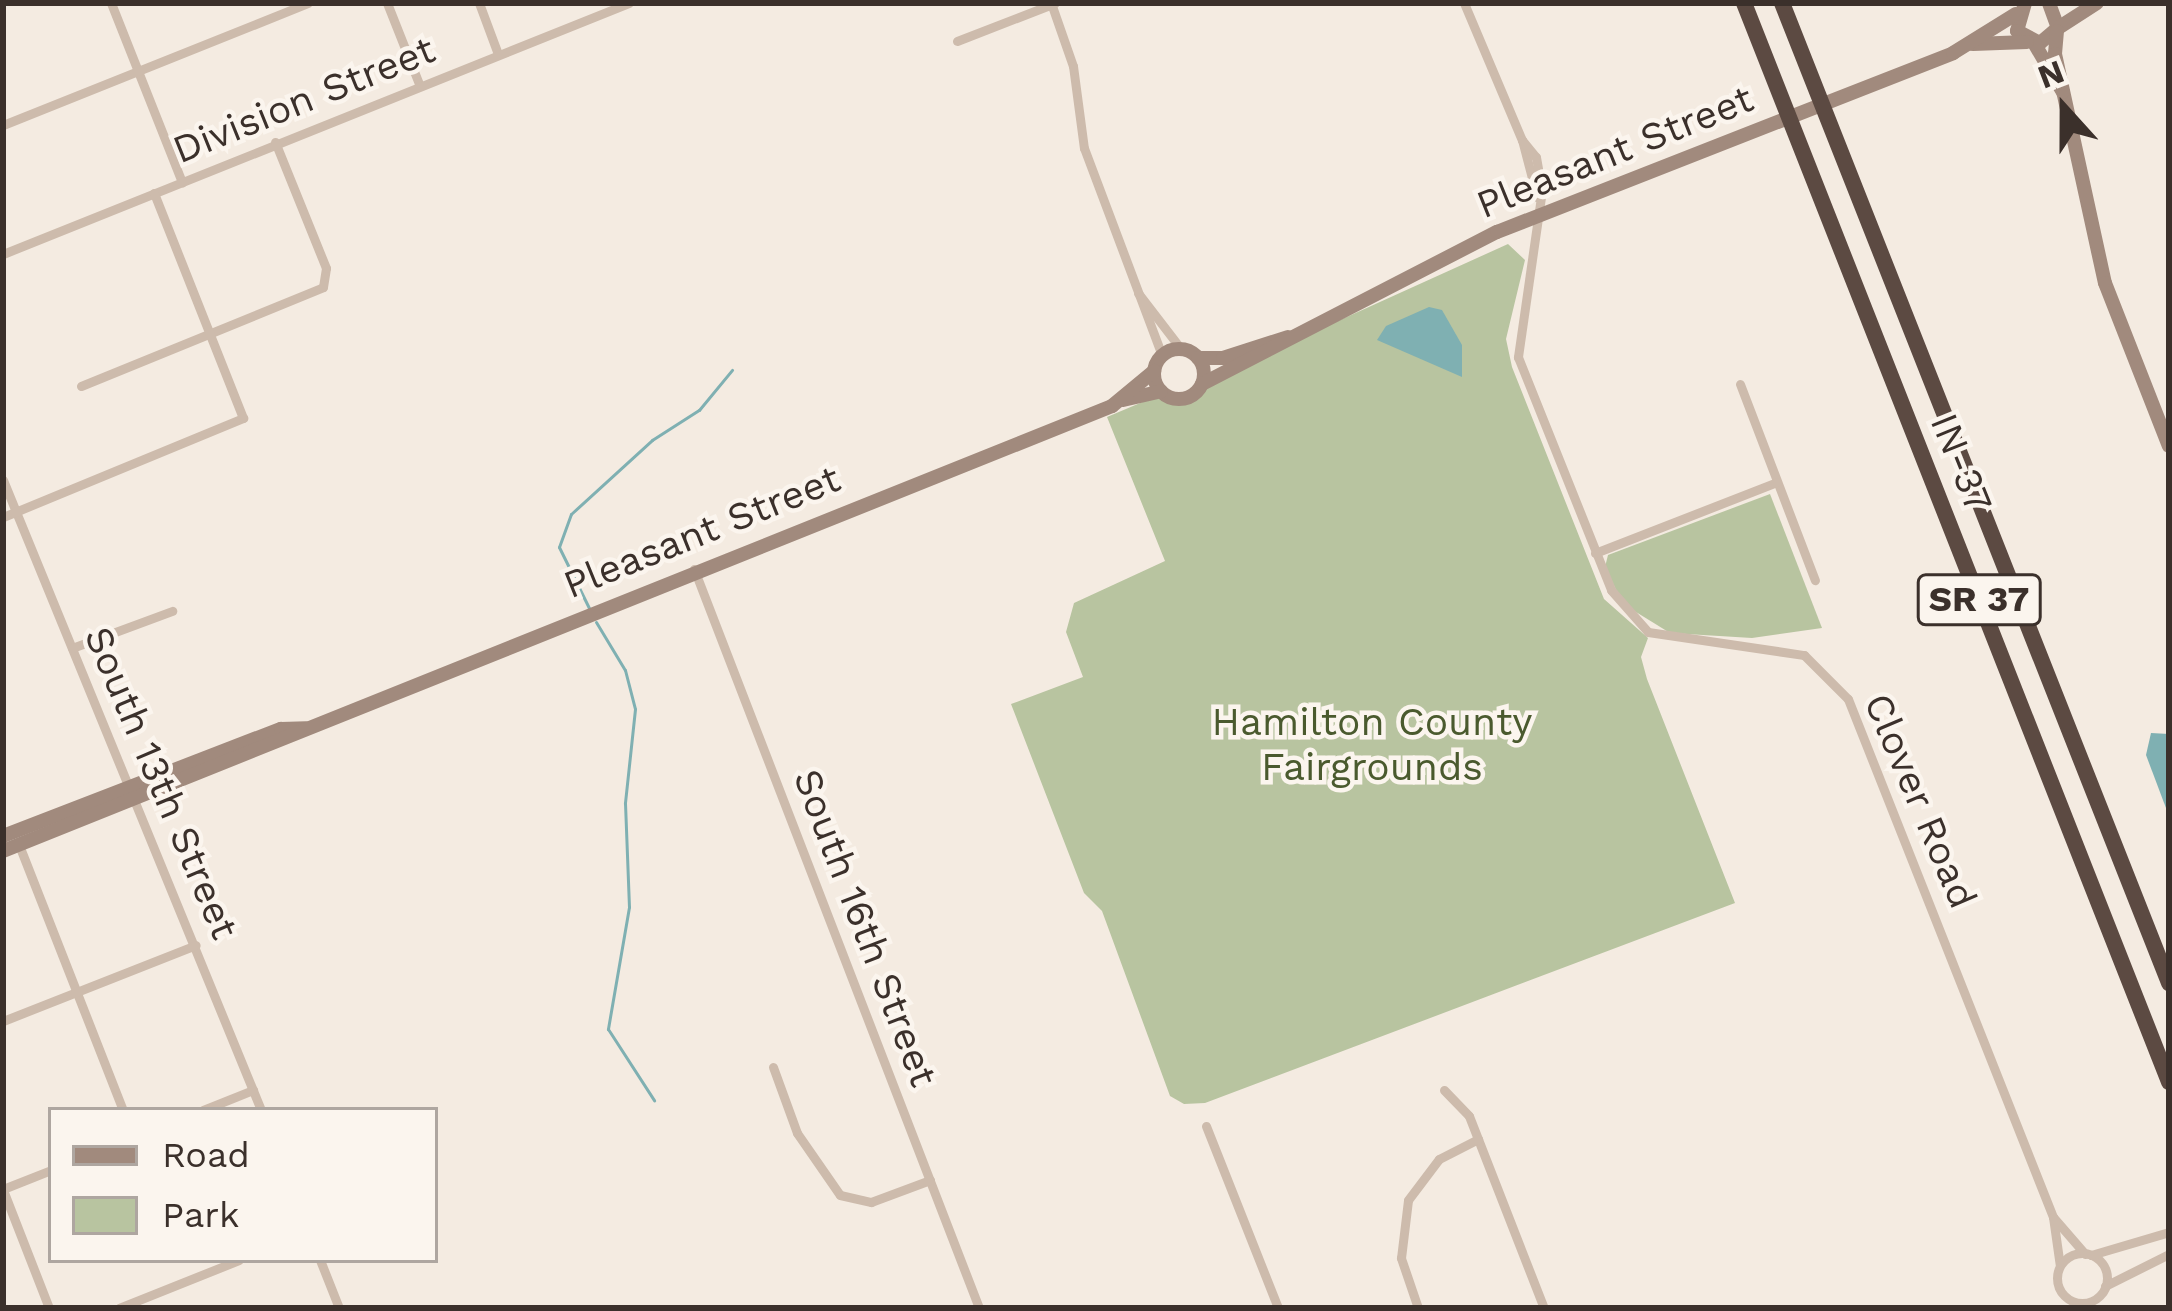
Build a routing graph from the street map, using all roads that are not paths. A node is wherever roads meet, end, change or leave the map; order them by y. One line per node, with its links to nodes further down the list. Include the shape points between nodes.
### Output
1 (111, 3): 20 (street)
2 (308, 3): 20 (street)
3 (387, 3): 21 (street)
4 (479, 3): 19 (street)
5 (629, 3): 13 (street, Division Street)
6 (1053, 3): 16 (street); 31 (street, via 1073,66 1084,148)
7 (1464, 3): 29 (street, Clover Road, via 1539,165)
8 (1744, 3): 24 (highway, IN-37 / SR 37)
9 (1782, 3): 23 (highway, IN-37 / SR 37)
10 (2050, 3): 11 (street); 15 (street)
11 (2070, 3)
12 (2097, 3): 15 (street)
13 (609, 6): 19 (street, Division Street)
14 (2021, 9): 17 (street, via 2017,31); 18 (street, Pleasant Street)
15 (2058, 30): 17 (street); 22 (street)
16 (957, 41)
17 (2031, 42): 18 (street, Pleasant Street); 22 (street)
18 (1973, 44): 23 (street, Pleasant Street)
19 (498, 54): 21 (street, Division Street)
20 (138, 71): 25 (street); 27 (street)
21 (419, 84): 26 (street, Division Street)
22 (2063, 92): 43 (street, via 2105,283)
23 (1822, 104): 24 (street, Pleasant Street); 60 (highway, IN-37 / SR 37)
24 (1789, 117): 29 (street, Pleasant Street); 64 (highway, IN-37 / SR 37)
25 (3, 124)
26 (274, 142): 27 (street, Division Street); 32 (street, via 325,283)
27 (182, 182): 28 (street, Division Street)
28 (154, 194): 30 (street, Division Street); 32 (street)
29 (1539, 214): 33 (street, Pleasant Street); 48 (street, Clover Road, via 1518,357)
30 (3, 254)
31 (1138, 293): 34 (street); 35 (street)
32 (211, 334): 40 (street); 46 (street, via 243,418)
33 (1288, 337): 36 (street, Pleasant Street); 39 (street, Pleasant Street)
34 (1181, 349): 35 (street); 36 (street)
35 (1162, 355): 37 (street)
36 (1198, 358): 39 (street)
37 (1154, 371): 41 (street); 42 (street, Pleasant Street)
38 (1740, 384): 45 (street)
39 (1202, 385): 41 (street, via 1183,398)
40 (81, 386)
41 (1161, 391): 42 (street, Pleasant Street)
42 (1123, 400): 49 (street, Pleasant Street)
43 (2169, 446)
44 (3, 480): 46 (street, South 13th Street)
45 (1778, 482): 48 (street); 50 (street)
46 (16, 512): 47 (street); 52 (street, South 13th Street)
47 (3, 517)
48 (1595, 553): 75 (street, Clover Road, via 1617,602 1648,632 1784,649 1820,667 1844,694)
49 (694, 569): 53 (street, Pleasant Street); 73 (street, South 16th Street)
50 (1815, 580)
51 (172, 610): 52 (street)
52 (72, 648): 54 (street, South 13th Street)
53 (306, 728): 54 (street, Pleasant Street, via 281,729); 55 (street, Pleasant Street)
54 (130, 786): 55 (street, South 13th Street); 56 (street, Pleasant Street)
55 (137, 802): 57 (street, Pleasant Street); 59 (street, South 13th Street)
56 (3, 836)
57 (19, 845): 58 (street, Pleasant Street); 61 (street)
58 (3, 851)
59 (196, 944): 61 (street); 65 (street, South 13th Street)
60 (2169, 983)
61 (77, 992): 62 (street); 67 (street)
62 (3, 1021)
63 (773, 1067): 73 (street, via 797,1133 840,1195 871,1202)
64 (2169, 1082)
65 (253, 1090): 68 (street); 69 (street, South 13th Street)
66 (1444, 1090): 71 (street)
67 (122, 1107)
68 (210, 1107)
69 (260, 1107)
70 (1206, 1126): 88 (street)
71 (1478, 1139): 89 (street, via 1439,1160 1408,1200 1401,1258); 90 (street)
72 (48, 1171): 74 (street)
73 (930, 1180): 87 (street, South 16th Street)
74 (3, 1189): 84 (street)
75 (2054, 1216): 77 (street, Clover Road); 81 (street, Clover Road)
76 (2169, 1232): 77 (street)
77 (2088, 1254): 81 (street); 82 (street, via 2102,1264)
78 (2169, 1255): 82 (street)
79 (231, 1263): 85 (street)
80 (321, 1263): 86 (street)
81 (2060, 1266): 83 (street, via 2059,1289)
82 (2105, 1287): 83 (street); 91 (street)
83 (2074, 1305)
84 (49, 1308)
85 (118, 1308)
86 (340, 1308)
87 (979, 1308)
88 (1278, 1308)
89 (1418, 1308)
90 (1544, 1308)
91 (2099, 1308)

